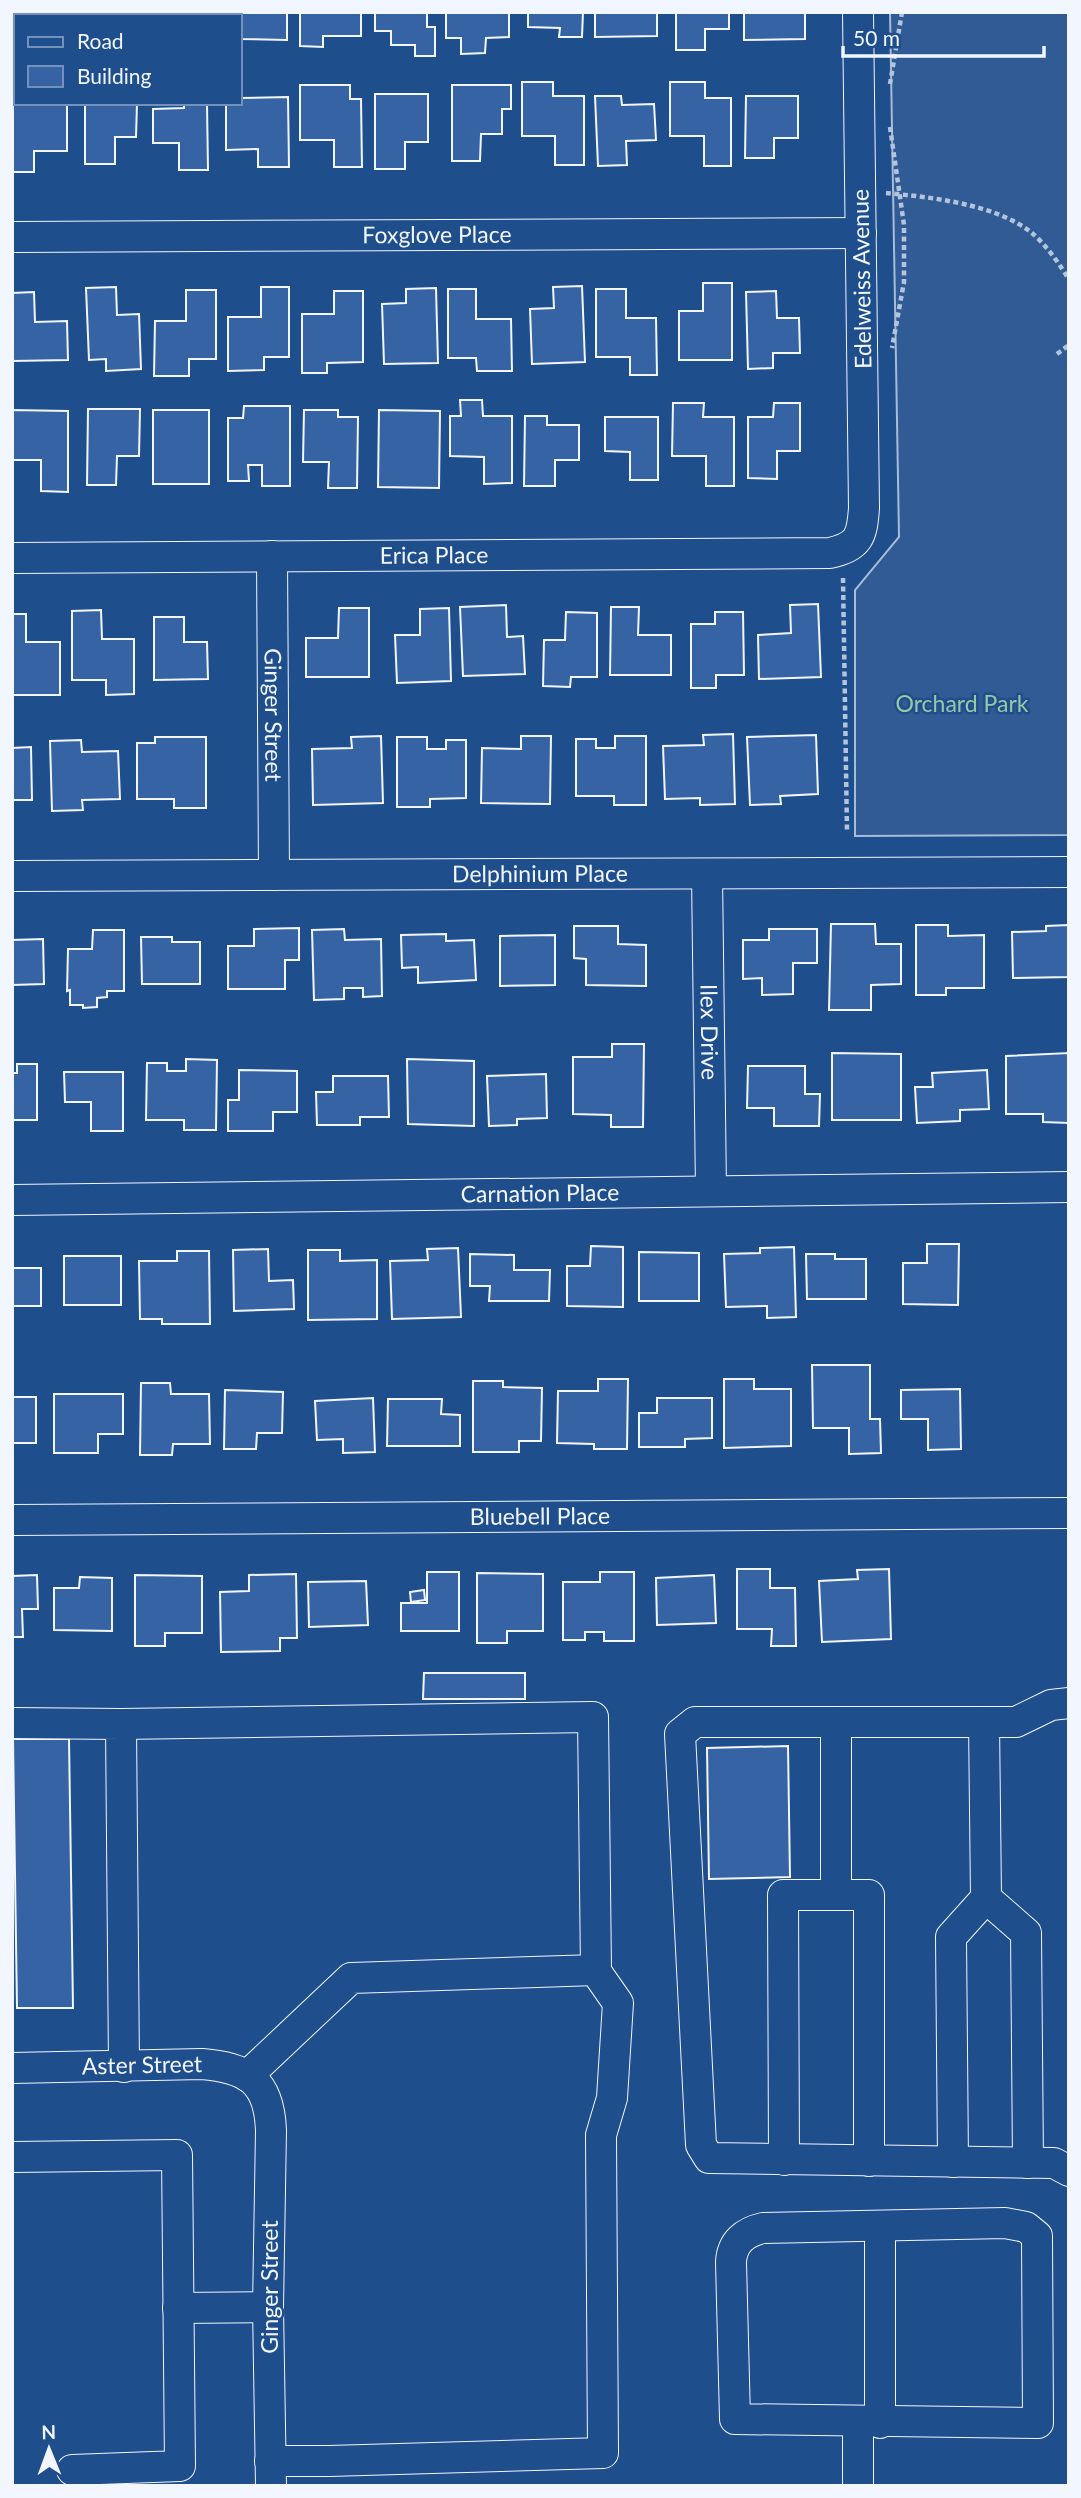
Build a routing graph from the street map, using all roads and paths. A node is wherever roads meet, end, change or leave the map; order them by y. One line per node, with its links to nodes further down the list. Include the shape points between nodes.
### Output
1 (858, 12): 7 (street, Edelweiss Avenue)
2 (902, 12): 3 (path)
3 (889, 89)
4 (889, 120): 6 (path)
5 (878, 192): 6 (path)
6 (899, 194): 9 (path, via 971,206 1011,220 1032,233)
7 (861, 233): 8 (street, Foxglove Place); 12 (street, Edelweiss Avenue, via 864,508 863,530)
8 (12, 237)
9 (1069, 280)
10 (1069, 345): 11 (path)
11 (1057, 354)
12 (854, 544): 13 (street, Erica Place, via 830,553)
13 (272, 556): 14 (street, Erica Place); 17 (street, Ginger Street)
14 (12, 558)
15 (1069, 872): 16 (street, Delphinium Place)
16 (707, 873): 17 (street, Delphinium Place); 20 (street, Ilex Drive)
17 (274, 875): 18 (street, Delphinium Place)
18 (12, 876)
19 (1069, 1187): 20 (street, Carnation Place)
20 (711, 1191): 21 (street, Carnation Place)
21 (12, 1200)
22 (1069, 1513): 23 (street, Bluebell Place)
23 (12, 1520)
24 (1069, 1703): 26 (street, via 1051,1705 1016,1721)
25 (836, 1722): 26 (street); 29 (street); 36 (street, via 695,1722 680,1734 701,2144 709,2158)
26 (984, 1722): 30 (street)
27 (12, 1723): 28 (street)
28 (121, 1724): 31 (street, via 593,1717); 32 (street)
29 (836, 1894): 36 (street, via 783,1895); 37 (street, via 869,1895)
30 (986, 1898): 38 (street, via 951,1937); 39 (street, via 1026,1933)
31 (595, 1970): 34 (street, via 351,1978); 46 (street, via 618,2003 612,2098 601,2135 603,2454 329,2461)
32 (124, 2067): 33 (street, Aster Street); 34 (street, Aster Street, via 229,2067)
33 (12, 2068)
34 (254, 2083): 42 (street, Ginger Street, via 270,2110)
35 (12, 2157): 43 (street, via 177,2155)
36 (784, 2160): 37 (street)
37 (869, 2161): 38 (street)
38 (953, 2162): 39 (street)
39 (1028, 2163): 40 (street, via 1054,2164)
40 (1069, 2171)
41 (880, 2226): 44 (street); 44 (street, via 763,2228 748,2232 732,2251 735,2419); 44 (street, via 1017,2223 1033,2231 1037,2236 1038,2423)
42 (268, 2307): 43 (street); 46 (street, Ginger Street)
43 (178, 2308): 45 (street, via 180,2466)
44 (869, 2423): 47 (street)
45 (72, 2470)
46 (271, 2473)
47 (858, 2486)

